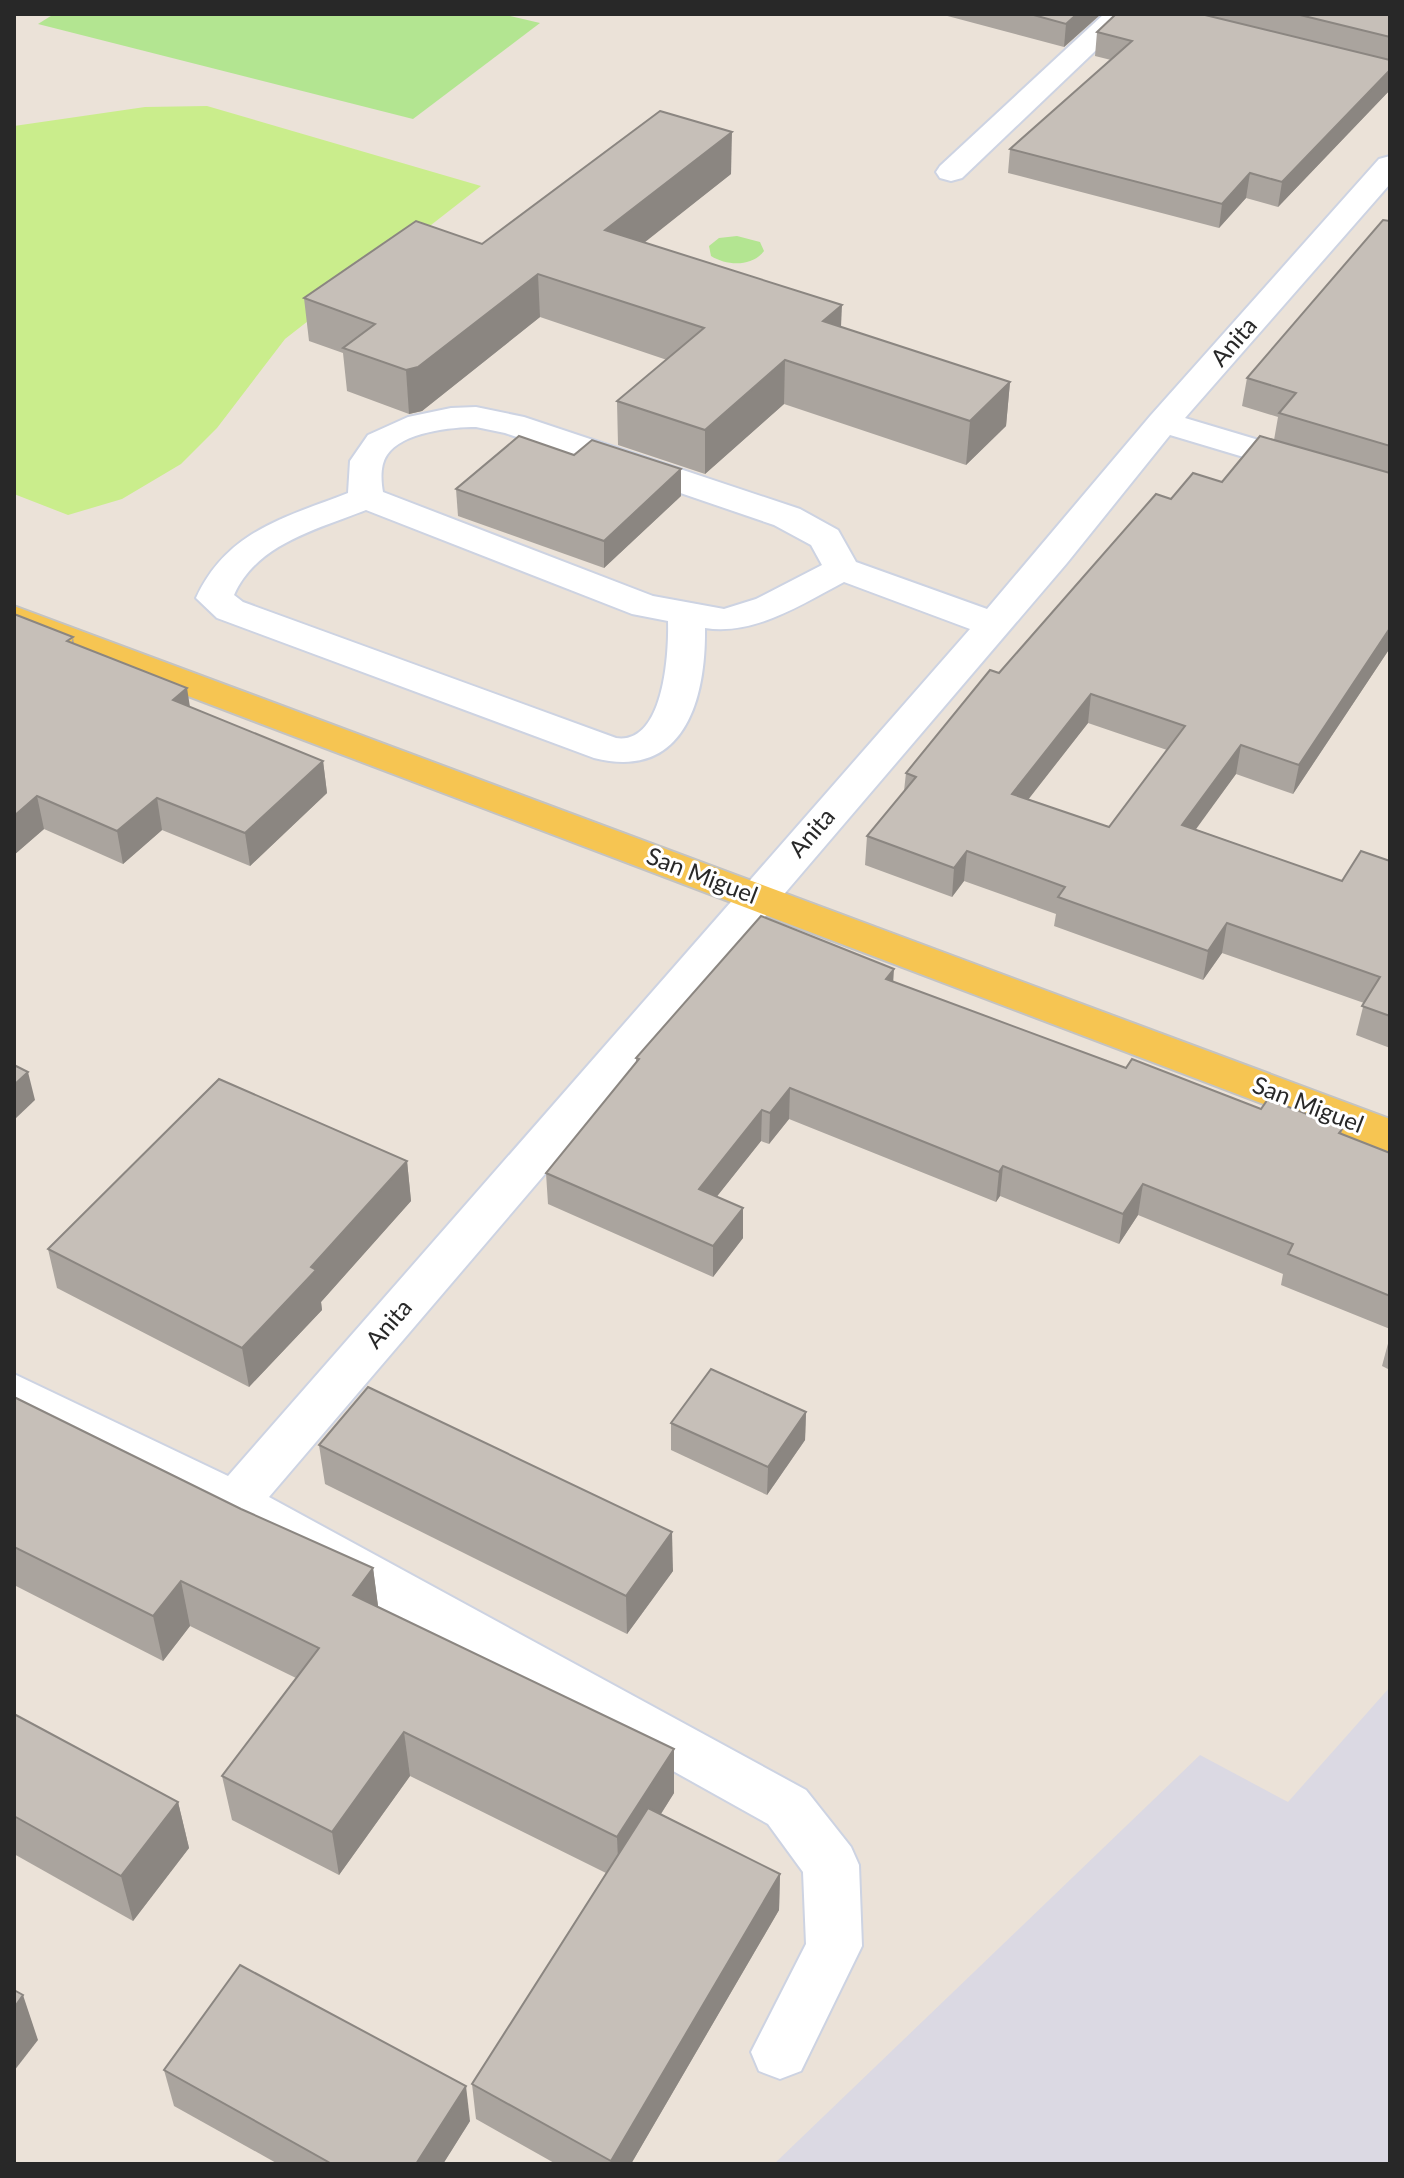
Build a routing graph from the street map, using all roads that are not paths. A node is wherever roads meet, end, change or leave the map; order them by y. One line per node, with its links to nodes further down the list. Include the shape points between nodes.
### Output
1 (1120, 14): 3 (street)
2 (1390, 165): 4 (street, Anita)
3 (951, 172)
4 (1163, 422): 5 (street); 10 (street, Anita)
5 (1390, 490)
6 (366, 498): 7 (street, via 363,481 372,450 396,433 429,421 474,417 512,424 787,517 825,538); 8 (street, via 645,606); 8 (street, via 256,546 220,578 214,598 245,615 608,749 630,752 653,742 669,722 685,678)
7 (842, 569): 8 (street, via 769,607 725,620); 10 (street)
8 (686, 613)
9 (14, 617): 11 (main road, San Miguel)
10 (992, 624): 11 (street, Anita)
11 (757, 897): 12 (main road, San Miguel); 14 (street, Anita)
12 (1390, 1136)
13 (14, 1393): 14 (street)
14 (235, 1502): 15 (street, via 787,1807 831,1865 834,1946)
15 (780, 2052)

